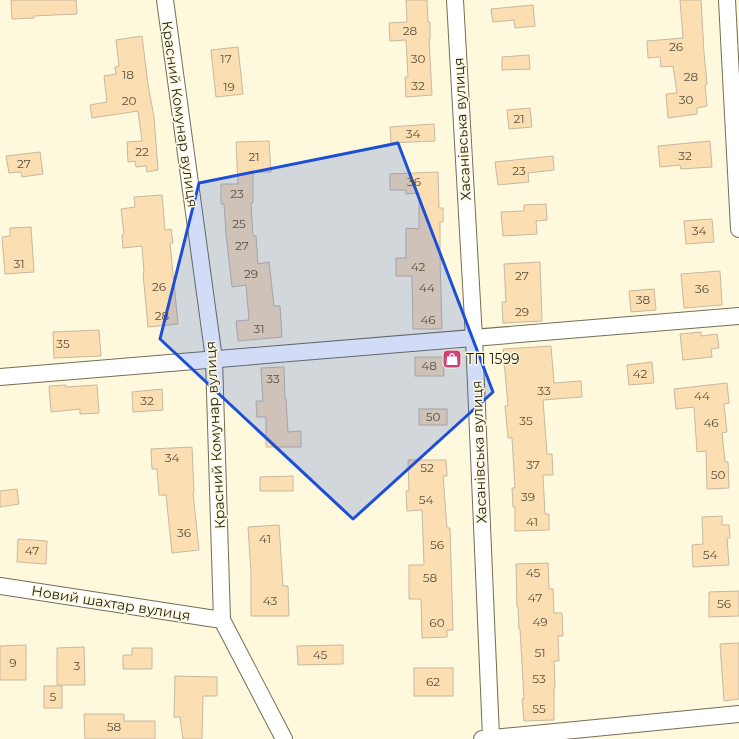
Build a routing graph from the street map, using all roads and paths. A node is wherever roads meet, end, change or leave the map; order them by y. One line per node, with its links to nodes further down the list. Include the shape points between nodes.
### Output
1 (165, 0): 7 (street, Красний Комунар вулиця)
2 (455, 0): 6 (street, Хасанівська вулиця)
3 (727, 0): 4 (street)
4 (739, 229)
5 (739, 316): 6 (street)
6 (474, 338): 7 (street); 12 (street, Хасанівська вулиця)
7 (214, 360): 8 (street); 10 (street, Красний Комунар вулиця)
8 (0, 377)
9 (0, 586): 10 (street, Новий шахтар вулиця)
10 (222, 620): 13 (street, Красний Комунар вулиця)
11 (739, 714): 12 (street)
12 (486, 738)
13 (284, 739)

